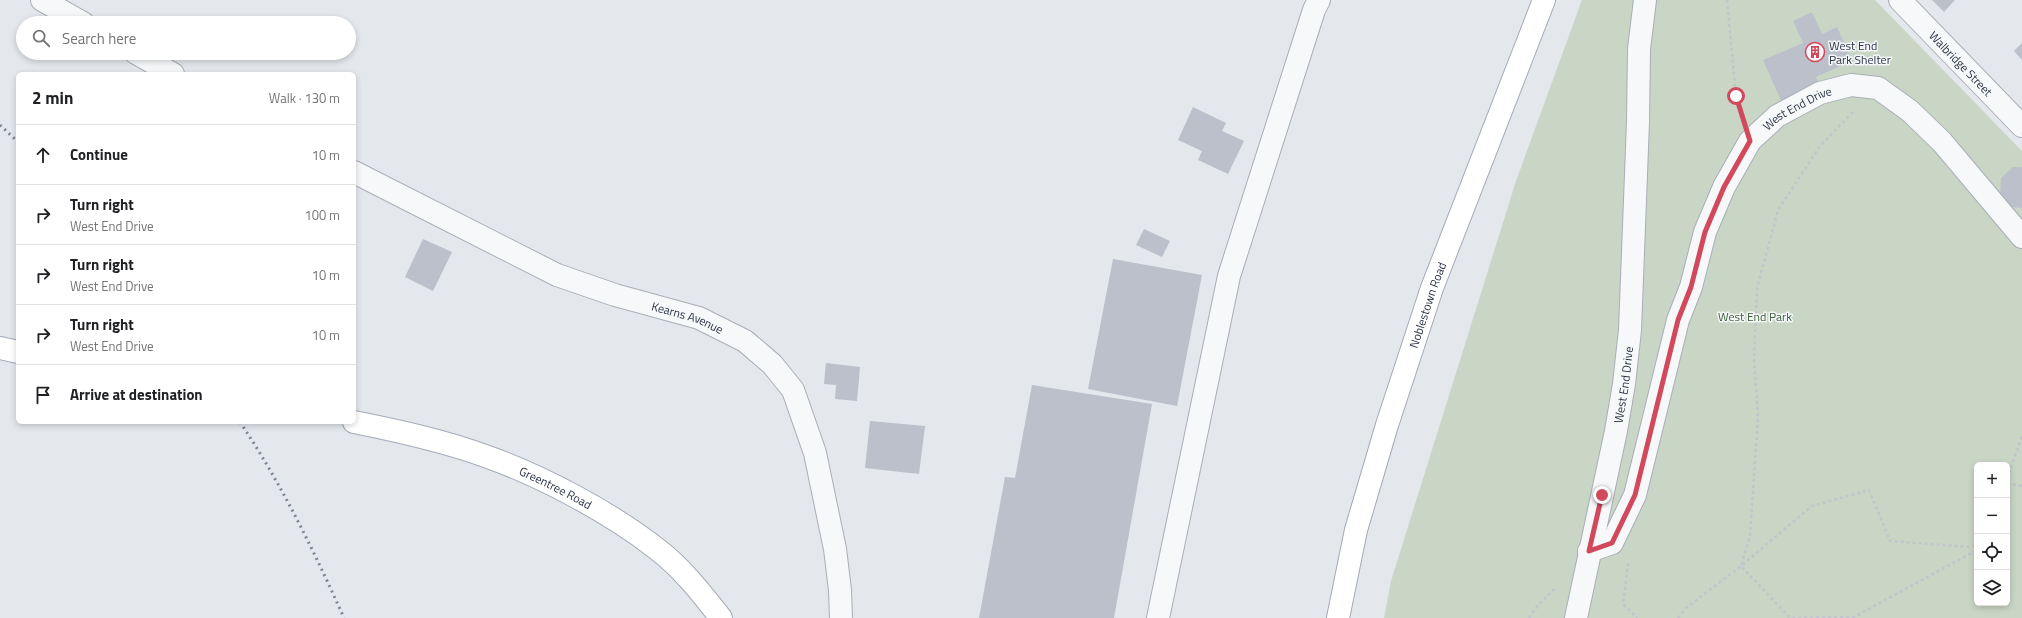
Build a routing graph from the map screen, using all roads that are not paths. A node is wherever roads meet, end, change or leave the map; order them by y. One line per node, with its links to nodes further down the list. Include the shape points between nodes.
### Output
1 (42, 0): 6 (street)
2 (1319, 0): 18 (street, via 1229,276)
3 (1544, 0): 19 (main road, Noblestown Road, via 1429,295 1356,530)
4 (1645, 0): 15 (street, West End Drive, via 1639,49 1630,330 1616,431)
5 (1900, 0): 9 (street, Walbridge Street)
6 (71, 16)
7 (148, 60): 8 (street)
8 (169, 72)
9 (2022, 126)
10 (356, 173): 17 (street, Kearns Avenue, via 558,275 616,295 699,318 745,341 772,364 793,390 815,453 835,549 840,590)
11 (2022, 237): 15 (street, West End Drive, via 1942,142 1910,111 1878,88 1851,85 1820,93 1777,116 1750,141 1724,187 1705,232 1691,287 1678,320 1635,495 1612,543)
12 (0, 348): 13 (main road)
13 (16, 352)
14 (356, 422): 16 (main road, Greentree Road, via 404,432 488,456 602,512 658,550 702,592)
15 (1589, 551): 20 (street, West End Drive)
16 (721, 618)
17 (840, 618)
18 (1158, 618)
19 (1338, 618)
20 (1576, 618)

